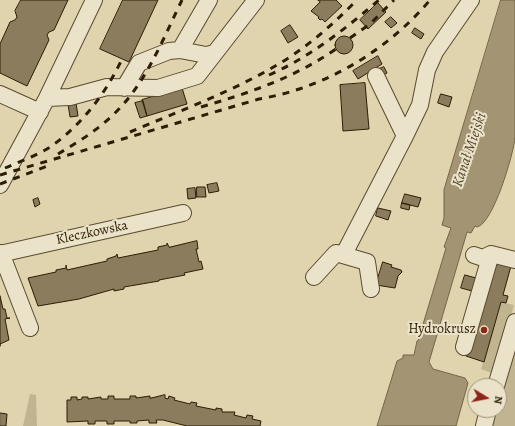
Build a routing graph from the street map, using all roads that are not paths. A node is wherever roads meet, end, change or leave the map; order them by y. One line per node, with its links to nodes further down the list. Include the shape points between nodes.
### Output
1 (94, 0): 10 (street)
2 (209, 0): 5 (street)
3 (256, 0): 6 (street)
4 (471, 0): 12 (street, via 435,52 427,70 420,105)
5 (180, 50): 6 (street, via 206,55); 8 (street, via 169,51 139,63)
6 (214, 53): 8 (street, via 197,76 158,88)
7 (376, 76): 12 (street)
8 (124, 88): 10 (street, via 108,87 70,97)
9 (0, 94): 11 (street)
10 (47, 98): 11 (street)
11 (40, 112): 13 (street)
12 (405, 136): 16 (street)
13 (0, 185)
14 (183, 213): 15 (street, Kleczkowska)
15 (1, 254): 23 (street, Kleczkowska)
16 (344, 254): 20 (street, via 336,253); 21 (street, via 367,262)
17 (491, 254): 18 (street, via 483,258); 19 (street); 24 (street)
18 (474, 255)
19 (515, 260)
20 (314, 277)
21 (371, 289)
22 (515, 322): 25 (street)
23 (30, 328)
24 (464, 347)
25 (498, 378)

